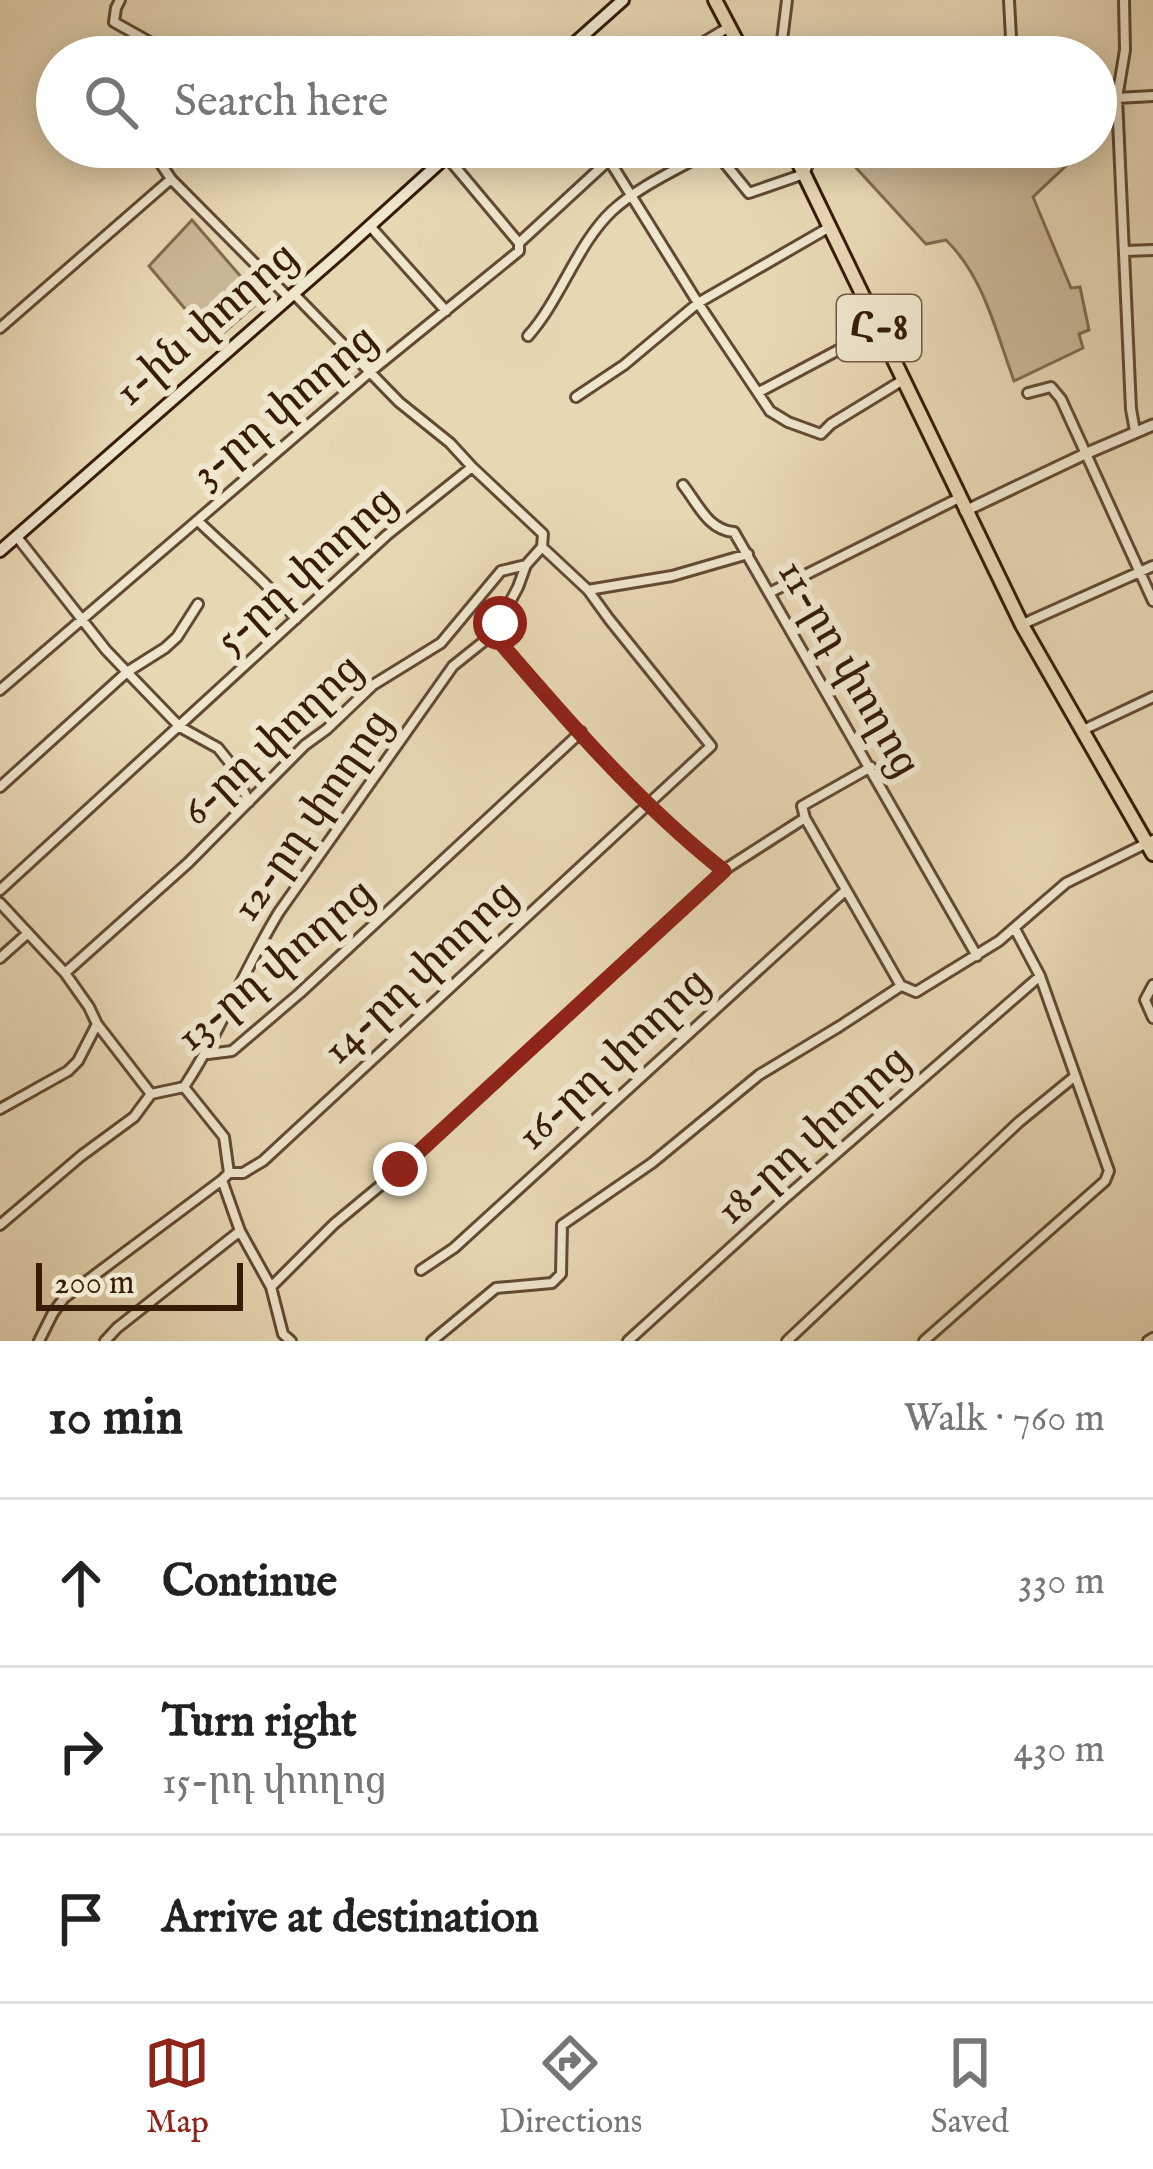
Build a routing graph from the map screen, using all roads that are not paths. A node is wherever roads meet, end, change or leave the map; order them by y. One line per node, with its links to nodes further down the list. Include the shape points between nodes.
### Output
1 (120, 0): 8 (street, via 114,22)
2 (623, 0): 9 (main road)
3 (715, 0): 7 (main road)
4 (788, 0): 12 (street)
5 (1009, 0): 13 (street)
6 (1124, 0): 15 (street)
7 (730, 26): 10 (street); 11 (main road)
8 (138, 36)
9 (583, 36)
10 (714, 36)
11 (735, 36)
12 (783, 36)
13 (1011, 36)
14 (1153, 96): 15 (street)
15 (1117, 98): 32 (street)
16 (164, 168): 26 (street)
17 (434, 168): 28 (main road, 1-ին փողոց)
18 (455, 168): 30 (street)
19 (601, 168): 30 (street, 3-րդ փողոց)
20 (615, 168): 27 (street)
21 (681, 168): 27 (street)
22 (729, 168): 25 (street, via 749,193)
23 (801, 168): 25 (main road, Հ-8)
24 (807, 168): 25 (street)
25 (804, 174): 29 (main road, Հ-8)
26 (171, 179): 33 (street); 36 (street)
27 (632, 196): 34 (street); 38 (street, via 596,229)
28 (370, 226): 33 (main road, 1-ին փողոց); 35 (street)
29 (831, 226): 34 (street); 37 (main road, Հ-8)
30 (519, 243): 35 (street, 3-րդ փողոց)
31 (1153, 250): 32 (street)
32 (1125, 251): 45 (street)
33 (290, 295): 39 (street); 51 (main road, 1-ին փողոց)
34 (698, 303): 41 (street); 43 (street)
35 (446, 311): 39 (street, 3-րդ փողոց)
36 (0, 328)
37 (879, 328): 40 (main road, Հ-8); 41 (street)
38 (528, 336)
39 (370, 372): 47 (street); 50 (street, 3-րդ փողոց)
40 (903, 380): 41 (street, via 821,434 770,411); 49 (main road, Հ-8)
41 (759, 392)
42 (1028, 393): 46 (street, via 1051,388)
43 (576, 397)
44 (1153, 425): 45 (street)
45 (1135, 431): 46 (street)
46 (1085, 454): 49 (street); 57 (street)
47 (472, 466): 52 (street, via 543,534); 63 (street, 5-րդ փողոց)
48 (683, 485): 54 (street, via 713,526 734,532)
49 (962, 505): 59 (street); 64 (main road, Հ-8)
50 (198, 520): 62 (street, 3-րդ փողոց); 63 (street)
51 (17, 537): 53 (main road, 1-ին փողոց); 62 (street)
52 (542, 547): 55 (street); 58 (street)
53 (0, 551)
54 (748, 554): 58 (street, 11-րդ փողոց); 59 (street, 11-րդ փողոց)
55 (526, 566): 65 (street, 12-րդ փողոց); 74 (street, 6-րդ փողոց, via 501,571 441,644 373,685)
56 (1153, 566): 57 (street)
57 (1140, 572): 60 (street); 64 (street)
58 (589, 590): 75 (street, 14-րդ փողոց, via 711,746)
59 (770, 592): 72 (street, 11-րդ փողոց)
60 (1153, 602)
61 (198, 604): 66 (street, via 177,637)
62 (83, 617): 66 (street); 67 (street, 3-րդ փողոց)
63 (296, 619): 69 (street, 5-րդ փողոց)
64 (1022, 625): 70 (main road, Հ-8)
65 (493, 634): 71 (street); 92 (street, 12-րդ փողոց, via 453,667 279,912)
66 (127, 672): 69 (street); 73 (street)
67 (0, 690)
68 (1153, 697): 70 (street)
69 (179, 727): 74 (street, via 218,748); 79 (street, 5-րդ փողոց)
70 (1081, 731): 77 (main road, Հ-8)
71 (581, 732): 75 (street); 92 (street, 13-րդ փողոց, via 300,993 232,1051)
72 (871, 767): 76 (street, via 802,806); 84 (street, 11-րդ փողոց)
73 (0, 787)
74 (249, 802): 86 (street, 6-րդ փողոց)
75 (649, 806): 78 (street); 97 (street, 14-րդ փողոց, via 263,1161)
76 (805, 818): 78 (street); 80 (street)
77 (1151, 846): 82 (street, via 1066,883)
78 (724, 871): 101 (street)
79 (0, 890)
80 (845, 891): 89 (street); 100 (street, 16-րդ փողոց)
81 (0, 903): 83 (street)
82 (1015, 929): 84 (street); 87 (street)
83 (28, 933): 85 (street); 86 (street)
84 (977, 956): 89 (street, via 916,992)
85 (0, 958)
86 (65, 973): 91 (street)
87 (1040, 976): 93 (street); 106 (street, 18-րդ փողոց)
88 (1153, 985): 90 (street, via 1144,1000)
89 (901, 986): 105 (street, via 759,1075 562,1225 561,1274 552,1283 496,1288)
90 (1153, 1018)
91 (97, 1024): 95 (street); 96 (street, via 68,1071)
92 (206, 1054): 94 (street, 13-րդ փողոց)
93 (1074, 1077): 107 (street); 108 (street, via 1108,1161 1105,1181)
94 (184, 1087): 95 (street, 13-րդ փողոց); 97 (street, via 224,1137)
95 (152, 1094): 98 (street, 13-րդ փողոց)
96 (0, 1109)
97 (225, 1176): 99 (street); 102 (street, 14-րդ փողոց, via 64,1298)
98 (0, 1225)
99 (240, 1231): 101 (street); 103 (street)
100 (421, 1270)
101 (272, 1287): 104 (street)
102 (39, 1341)
103 (105, 1341)
104 (291, 1341)
105 (432, 1341)
106 (628, 1341)
107 (787, 1341)
108 (924, 1341)

